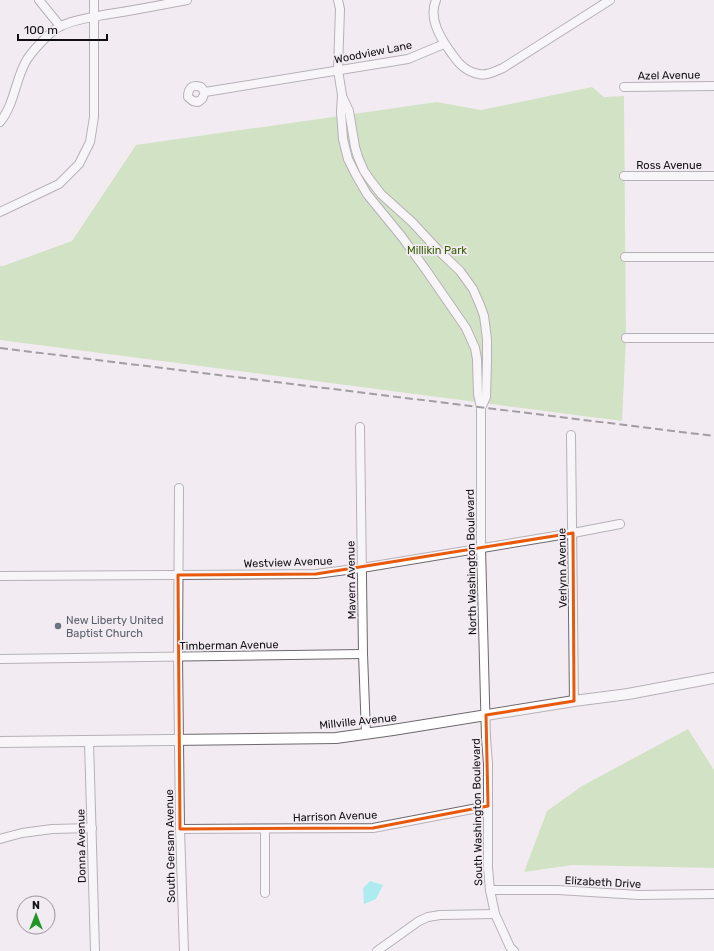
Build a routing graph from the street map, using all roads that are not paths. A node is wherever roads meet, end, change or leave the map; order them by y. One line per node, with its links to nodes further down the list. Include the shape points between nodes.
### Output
1 (39, 0): 8 (street)
2 (94, 0): 7 (street)
3 (187, 0): 7 (street)
4 (338, 0): 10 (street, North Washington Boulevard)
5 (436, 0): 9 (street, via 436,27)
6 (608, 0): 9 (street, via 503,68 488,74 469,71)
7 (94, 17): 8 (street); 18 (street, via 94,117 90,142 79,164 59,184)
8 (60, 26): 15 (street, via 25,62 11,104)
9 (444, 44): 10 (street, Woodview Lane, via 408,59)
10 (338, 70): 13 (street, Woodview Lane); 14 (street, North Washington Boulevard)
11 (624, 86): 12 (street, Azel Avenue)
12 (714, 86)
13 (205, 92)
14 (342, 95): 23 (street, North Washington Boulevard, via 343,139 348,159 367,194 402,237 466,328 477,358); 23 (street, North Washington Boulevard, via 349,111 355,147 364,171 381,194 412,222 473,289 484,316 487,339 486,397)
15 (0, 122)
16 (624, 176): 17 (street, Ross Avenue)
17 (714, 176)
18 (0, 212)
19 (625, 257): 20 (street)
20 (714, 257)
21 (626, 338): 22 (street)
22 (714, 338)
23 (481, 408): 29 (street, North Washington Boulevard)
24 (360, 427): 30 (street, Mavern Avenue)
25 (571, 435): 28 (street, Verlynn Avenue)
26 (179, 488): 31 (street, South Gersam Avenue)
27 (620, 524): 28 (street, Westview Avenue)
28 (573, 533): 29 (street, Westview Avenue); 37 (street, Verlynn Avenue)
29 (481, 548): 30 (street, Westview Avenue); 38 (street, North Washington Boulevard)
30 (362, 568): 31 (street, Westview Avenue, via 316,574); 33 (street, Mavern Avenue)
31 (178, 575): 32 (street, Westview Avenue); 34 (street, South Gersam Avenue)
32 (0, 576)
33 (363, 654): 34 (street, Timberman Avenue); 39 (street, Mavern Avenue)
34 (178, 656): 35 (street, Timberman Avenue); 40 (street, South Gersam Avenue)
35 (0, 659)
36 (714, 678): 37 (main road, Millville Avenue)
37 (574, 701): 38 (main road, Millville Avenue)
38 (486, 715): 39 (main road, Millville Avenue); 43 (street, South Washington Boulevard)
39 (366, 734): 40 (main road, Millville Avenue, via 336,738)
40 (180, 740): 41 (main road, Millville Avenue); 45 (street, South Gersam Avenue)
41 (89, 741): 42 (main road, Millville Avenue); 44 (street, Donna Avenue)
42 (0, 742)
43 (488, 806): 46 (street, Harrison Avenue, via 373,828); 48 (street, South Washington Boulevard)
44 (92, 828): 47 (street, via 52,829); 52 (street, Donna Avenue)
45 (180, 829): 46 (street, Harrison Avenue); 53 (street, South Gersam Avenue)
46 (265, 829): 49 (street)
47 (0, 839)
48 (490, 890): 50 (street, Elizabeth Drive, via 558,890 640,895); 51 (street, South Washington Boulevard)
49 (265, 893)
50 (714, 894)
51 (495, 914): 54 (street, via 428,917); 55 (street, South Washington Boulevard)
52 (95, 951)
53 (184, 951)
54 (377, 951)
55 (514, 951)

